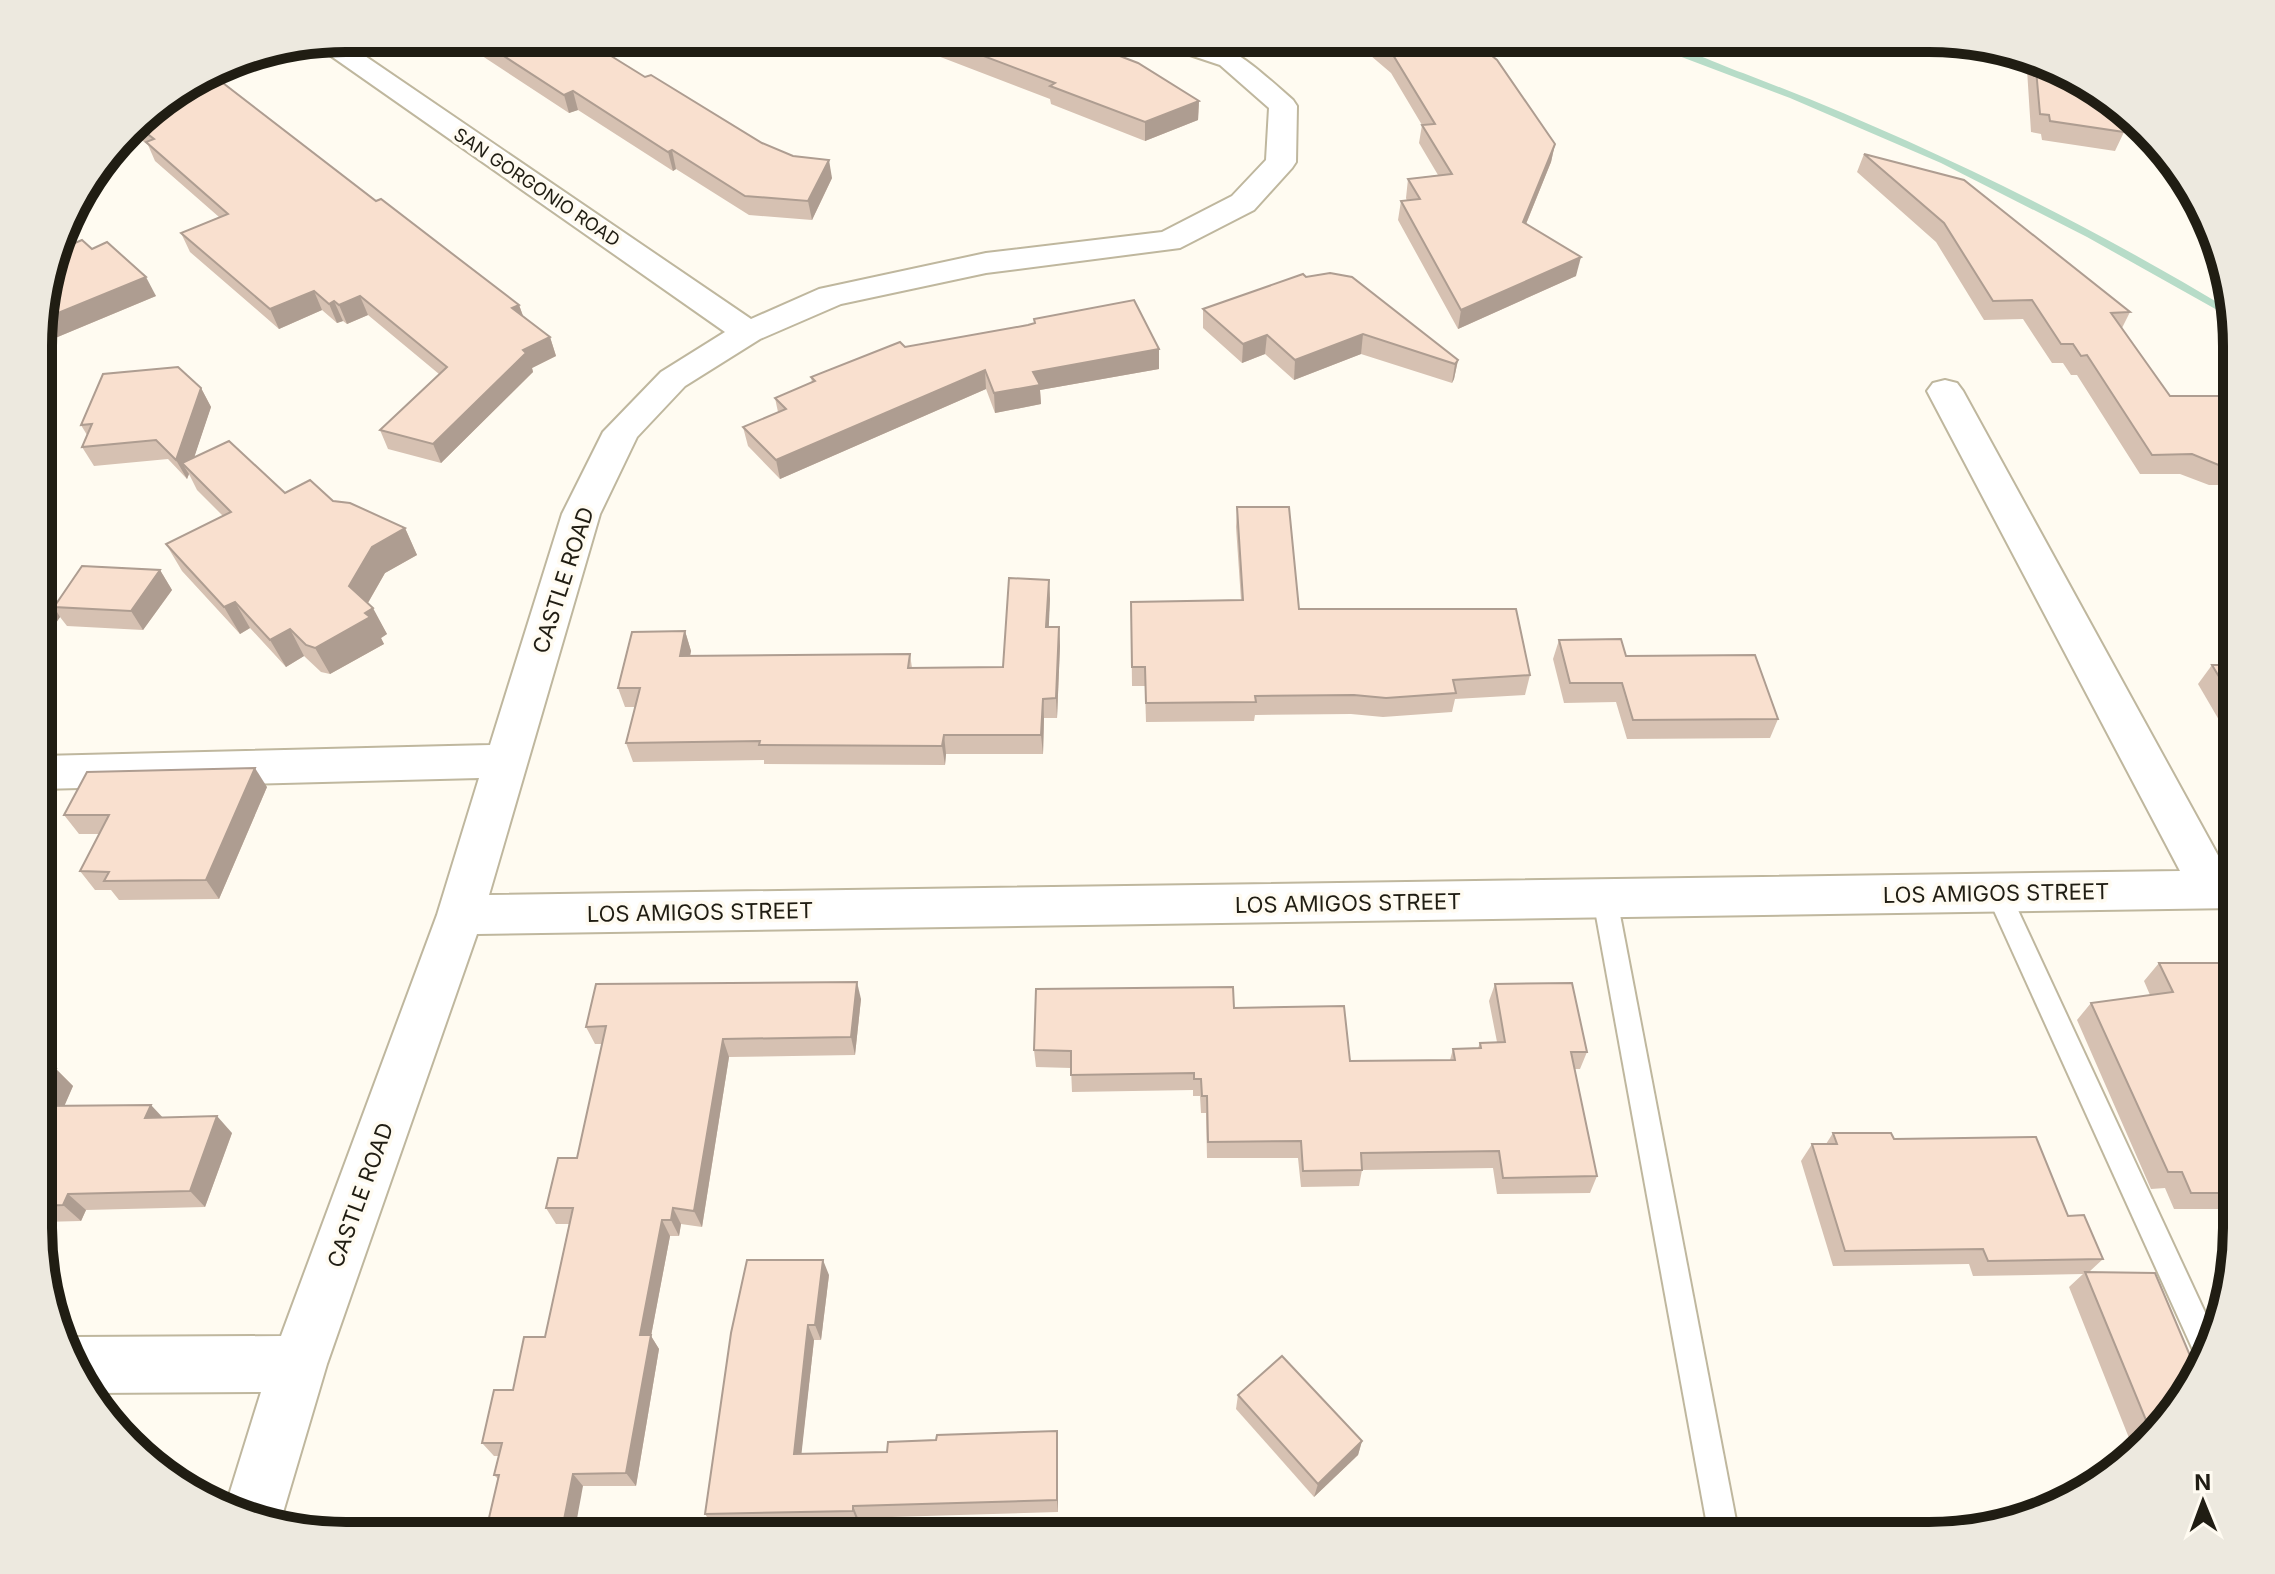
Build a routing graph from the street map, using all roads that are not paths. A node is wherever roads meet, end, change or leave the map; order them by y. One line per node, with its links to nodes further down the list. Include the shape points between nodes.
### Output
1 (341, 52): 3 (street, SAN GORGONIO ROAD)
2 (1209, 52): 3 (street, CASTLE ROAD, via 1230,59 1283,106 1281,162 1243,203 1169,241 986,263 831,296)
3 (748, 332): 5 (street, CASTLE ROAD, via 673,379 621,432 581,514)
4 (1945, 391): 7 (street)
5 (506, 761): 6 (street); 11 (street, CASTLE ROAD)
6 (52, 772)
7 (2223, 886)
8 (2223, 890): 9 (street, LOS AMIGOS STREET)
9 (1998, 893): 10 (street, LOS AMIGOS STREET); 12 (lane)
10 (1605, 899): 11 (street, LOS AMIGOS STREET); 16 (lane)
11 (460, 915): 13 (street, CASTLE ROAD)
12 (2202, 1338)
13 (299, 1364): 14 (street); 15 (street, CASTLE ROAD)
14 (86, 1365)
15 (255, 1507)
16 (1721, 1522)

